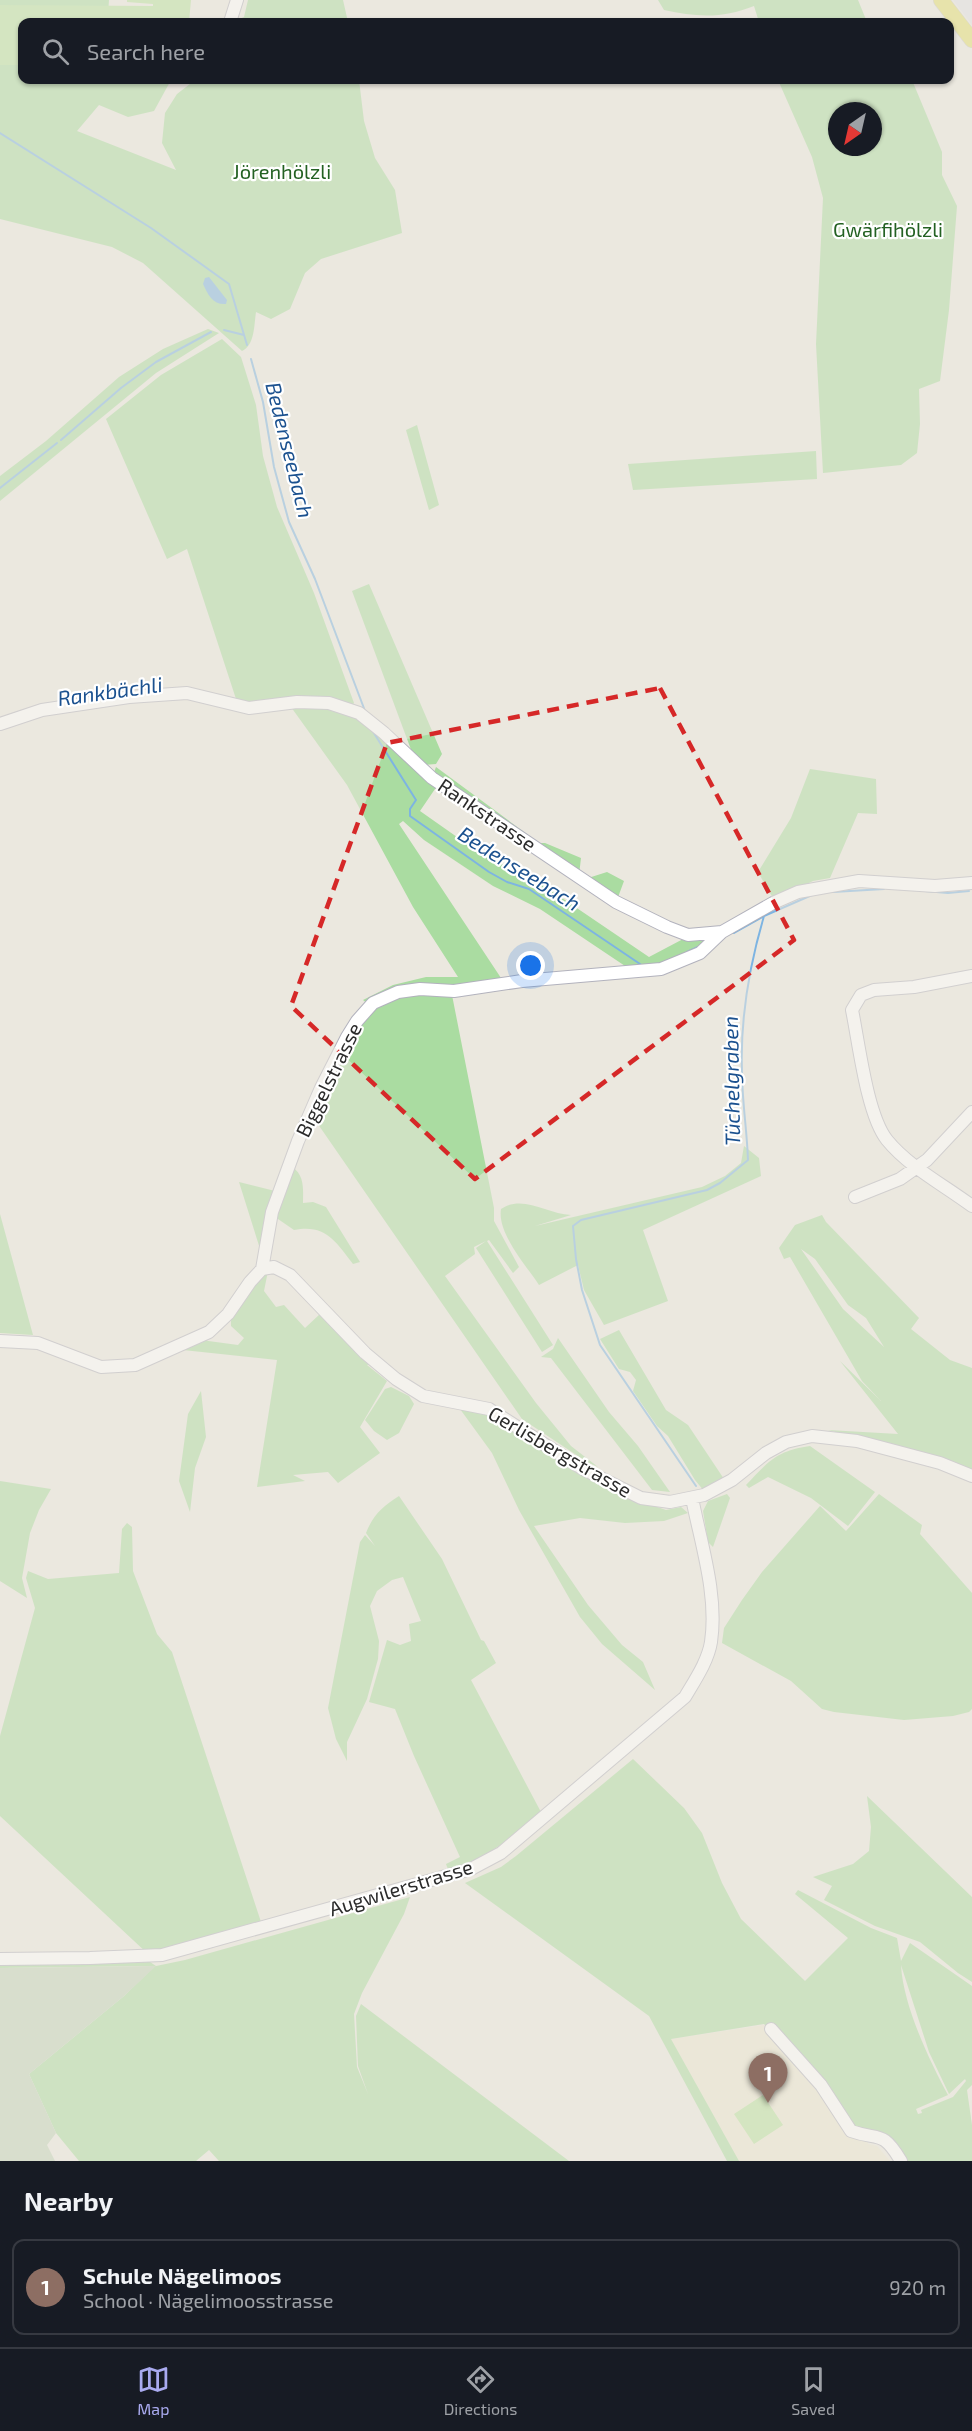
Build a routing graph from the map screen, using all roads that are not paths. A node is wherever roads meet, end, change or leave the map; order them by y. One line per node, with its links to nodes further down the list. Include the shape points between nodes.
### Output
1 (237, 0): 3 (street)
2 (942, 0): 4 (main road)
3 (231, 18)
4 (972, 40)
5 (0, 724): 7 (street, Rankstrasse, via 42,710 187,693 249,708 329,703 359,713 432,778 616,902 688,935)
6 (972, 883): 7 (street, Rankstrasse, via 935,886 859,881 798,892)
7 (722, 932): 13 (street, Biggelstrasse, via 700,953 661,969 454,991 420,989 398,992 373,1003 347,1036 303,1130 272,1212)
8 (972, 976): 10 (street, via 874,990 861,995 852,1010 872,1106 886,1138)
9 (972, 1112): 10 (street)
10 (917, 1167): 11 (street, via 900,1179); 12 (street)
11 (855, 1197)
12 (972, 1206)
13 (262, 1269): 14 (street, via 209,1332 135,1365 101,1367 38,1343); 16 (street, Gerlisbergstrasse, via 274,1267 290,1275 365,1353 423,1396 489,1409 583,1469 641,1498 670,1502)
14 (0, 1341)
15 (972, 1476): 16 (street, Gerlisbergstrasse, via 940,1463 857,1441 812,1436 786,1442 732,1480)
16 (692, 1498): 17 (street, Augwilerstrasse, via 713,1601 711,1643 700,1671 685,1697 501,1853 471,1869 162,1955)
17 (1, 1959)
18 (771, 2029): 19 (street, via 821,2085 851,2131 876,2135 886,2141)
19 (901, 2161)

